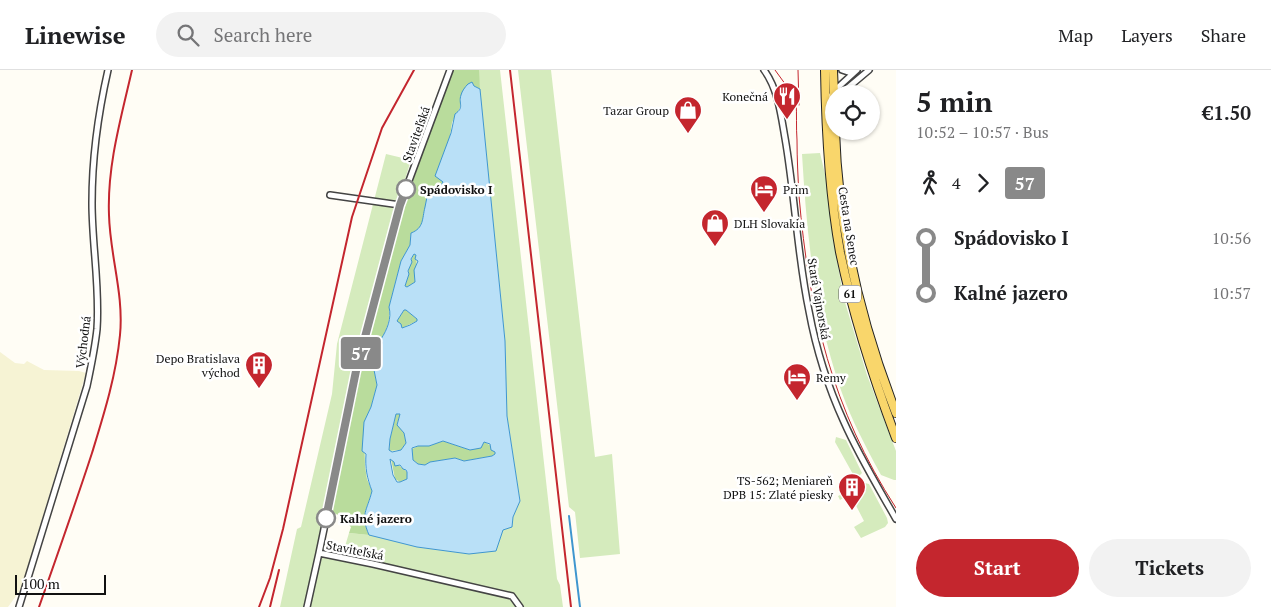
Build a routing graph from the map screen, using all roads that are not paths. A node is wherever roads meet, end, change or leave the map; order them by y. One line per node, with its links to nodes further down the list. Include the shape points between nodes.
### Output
1 (108, 70): 22 (street, Východná, via 99,113 93,182 97,310 94,350 87,386)
2 (450, 70): 17 (street, Staviteľská)
3 (764, 70): 20 (street, Stará Vajnorská, via 773,86 783,124 804,285 818,352 844,422)
4 (825, 70): 9 (main road, Cesta na Senec / 61); 10 (street, Cesta na Senec)
5 (833, 70): 11 (main road)
6 (842, 70): 8 (street)
7 (869, 70): 13 (street)
8 (856, 71): 12 (street)
9 (825, 85)
10 (831, 85)
11 (834, 85)
12 (841, 85)
13 (851, 85)
14 (827, 140): 19 (main road, Cesta na Senec / 61, via 840,250 869,364)
15 (836, 140): 18 (main road, Cesta na Senec / 61, via 847,246 876,355)
16 (330, 195): 17 (street)
17 (400, 205): 21 (street, Staviteľská, via 356,371)
18 (896, 413)
19 (896, 438)
20 (896, 519)
21 (319, 553): 23 (street); 24 (street, Staviteľská, via 512,596)
22 (19, 607)
23 (307, 607)
24 (520, 607)

